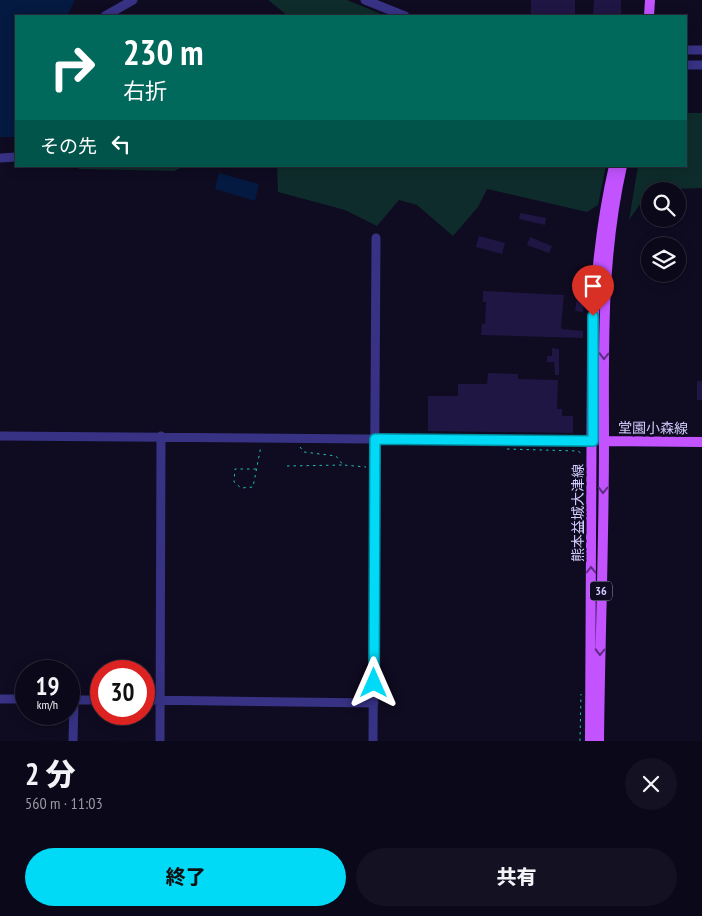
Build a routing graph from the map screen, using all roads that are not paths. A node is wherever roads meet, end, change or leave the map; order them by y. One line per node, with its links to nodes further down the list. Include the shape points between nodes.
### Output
1 (133, 0): 4 (street)
2 (364, 0): 5 (street)
3 (650, 0): 6 (main road)
4 (107, 15)
5 (402, 15)
6 (649, 15)
7 (687, 50): 8 (street)
8 (702, 50)
9 (687, 65): 10 (street)
10 (702, 65)
11 (15, 157): 12 (street)
12 (0, 158)
13 (614, 167): 19 (main road, 熊本益城大津線 / 36, via 595,285)
14 (622, 167): 20 (main road, 熊本益城大津線 / 36, one-way to 20, via 604,287)
15 (376, 238): 18 (street)
16 (0, 436): 17 (street)
17 (161, 436): 18 (street); 25 (street)
18 (375, 439): 19 (street); 26 (street)
19 (593, 441): 20 (street); 31 (main road, 熊本益城大津線 / 36, one-way to 19)
20 (604, 441): 21 (main road, 堂園小森線); 32 (main road, 熊本益城大津線 / 36, one-way to 32)
21 (702, 442)
22 (0, 699): 23 (street)
23 (15, 700)
24 (155, 700): 25 (street)
25 (160, 700): 26 (street); 29 (street)
26 (374, 703): 30 (street)
27 (72, 725): 28 (street)
28 (73, 741)
29 (160, 741)
30 (373, 741)
31 (590, 741)
32 (599, 741)

